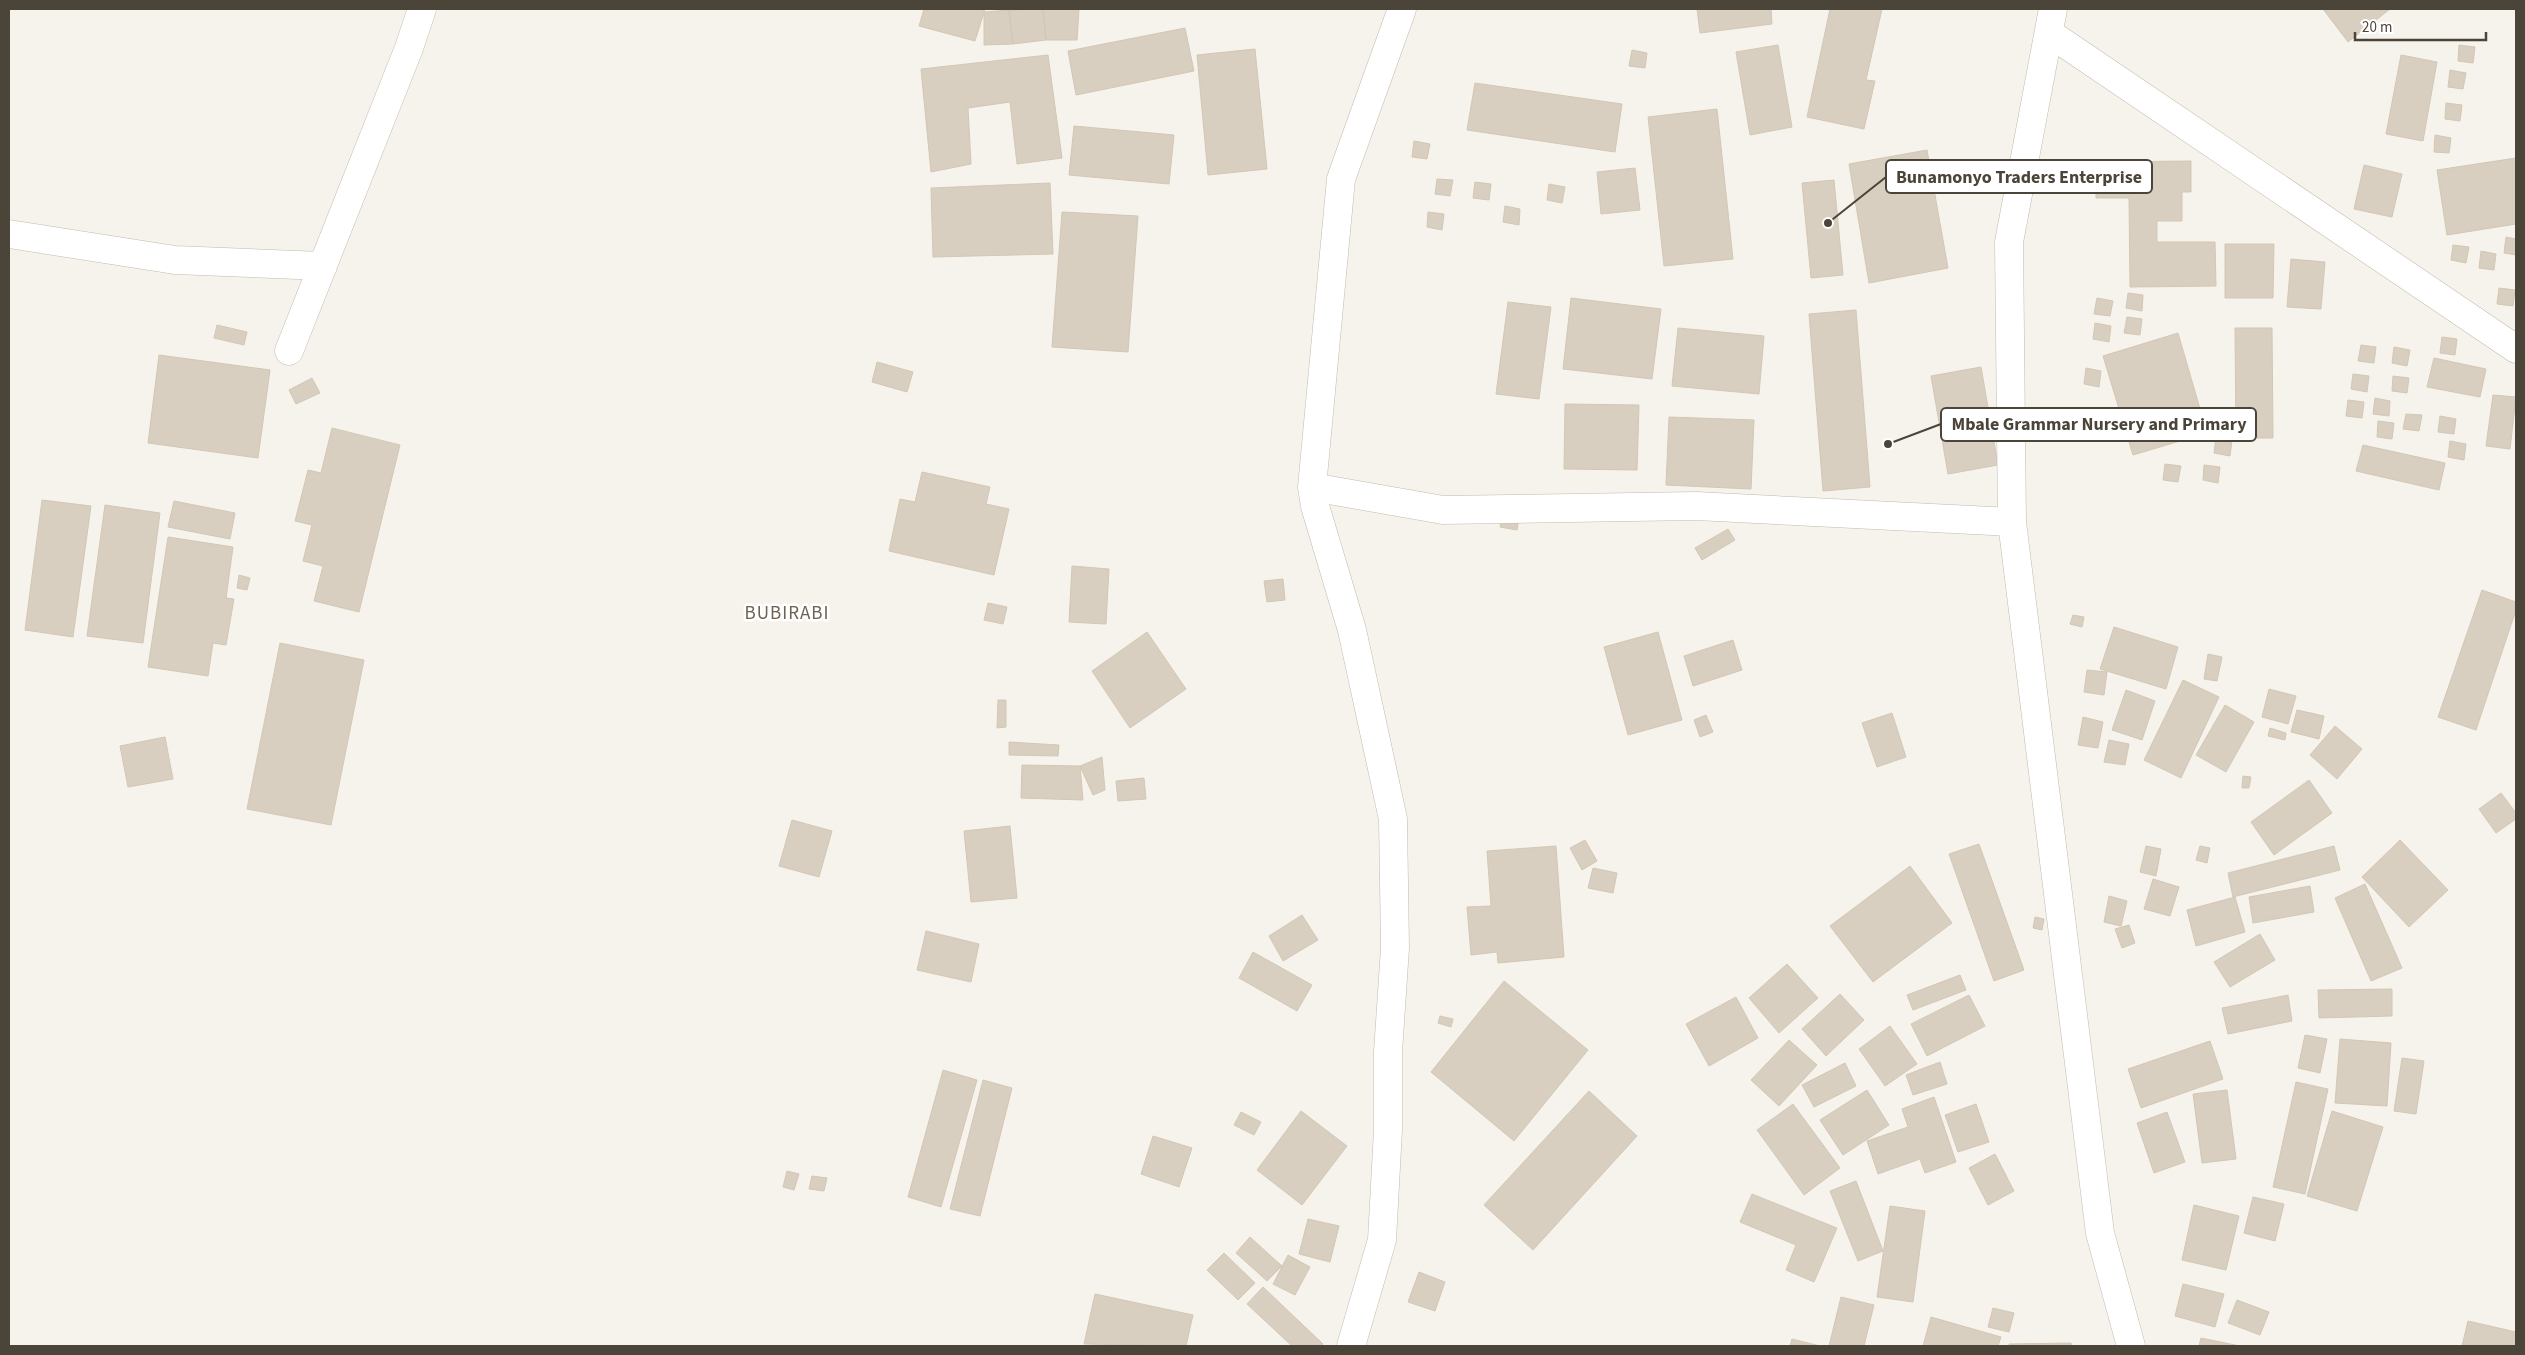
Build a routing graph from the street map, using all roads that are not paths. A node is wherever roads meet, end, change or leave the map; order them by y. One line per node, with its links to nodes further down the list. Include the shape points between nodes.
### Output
1 (422, 9): 5 (street)
2 (1402, 9): 8 (street, via 1341,179)
3 (2051, 21): 6 (street); 9 (street, via 2009,242)
4 (9, 234): 5 (street, via 174,260)
5 (323, 266): 7 (street)
6 (2516, 349)
7 (289, 351)
8 (1312, 487): 9 (street, via 1443,510 1696,506); 10 (street, via 1352,630 1393,819 1395,948 1382,1240)
9 (2012, 522): 11 (street, via 2100,1233)
10 (1351, 1346)
11 (2130, 1346)

